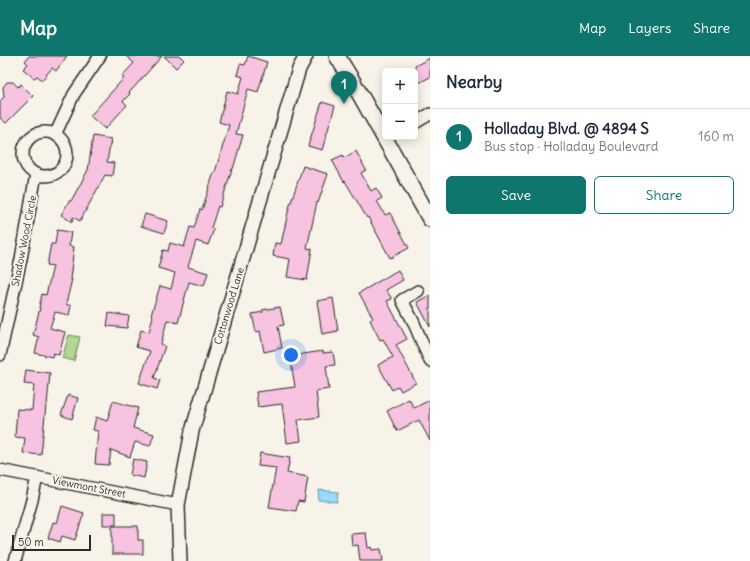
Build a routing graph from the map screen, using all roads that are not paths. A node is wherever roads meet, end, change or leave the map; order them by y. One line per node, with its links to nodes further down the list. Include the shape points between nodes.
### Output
1 (100, 56): 7 (street, via 74,94)
2 (306, 56): 16 (street, Cottonwood Lane, via 299,69 200,402)
3 (337, 56): 6 (main road)
4 (430, 114): 5 (street)
5 (418, 121)
6 (382, 130)
7 (55, 135): 9 (street, via 66,147 65,164 60,171 52,175); 9 (street, via 47,132 38,134 26,145 24,161)
8 (388, 140): 10 (main road)
9 (36, 174): 12 (street, Shadow Wood Circle)
10 (430, 219)
11 (418, 291): 13 (street, via 402,300)
12 (0, 355)
13 (430, 361)
14 (0, 470): 15 (street, Viewmont Street)
15 (37, 477): 16 (street, Viewmont Street); 17 (street)
16 (178, 505): 18 (street, Cottonwood Lane)
17 (15, 561)
18 (180, 561)

